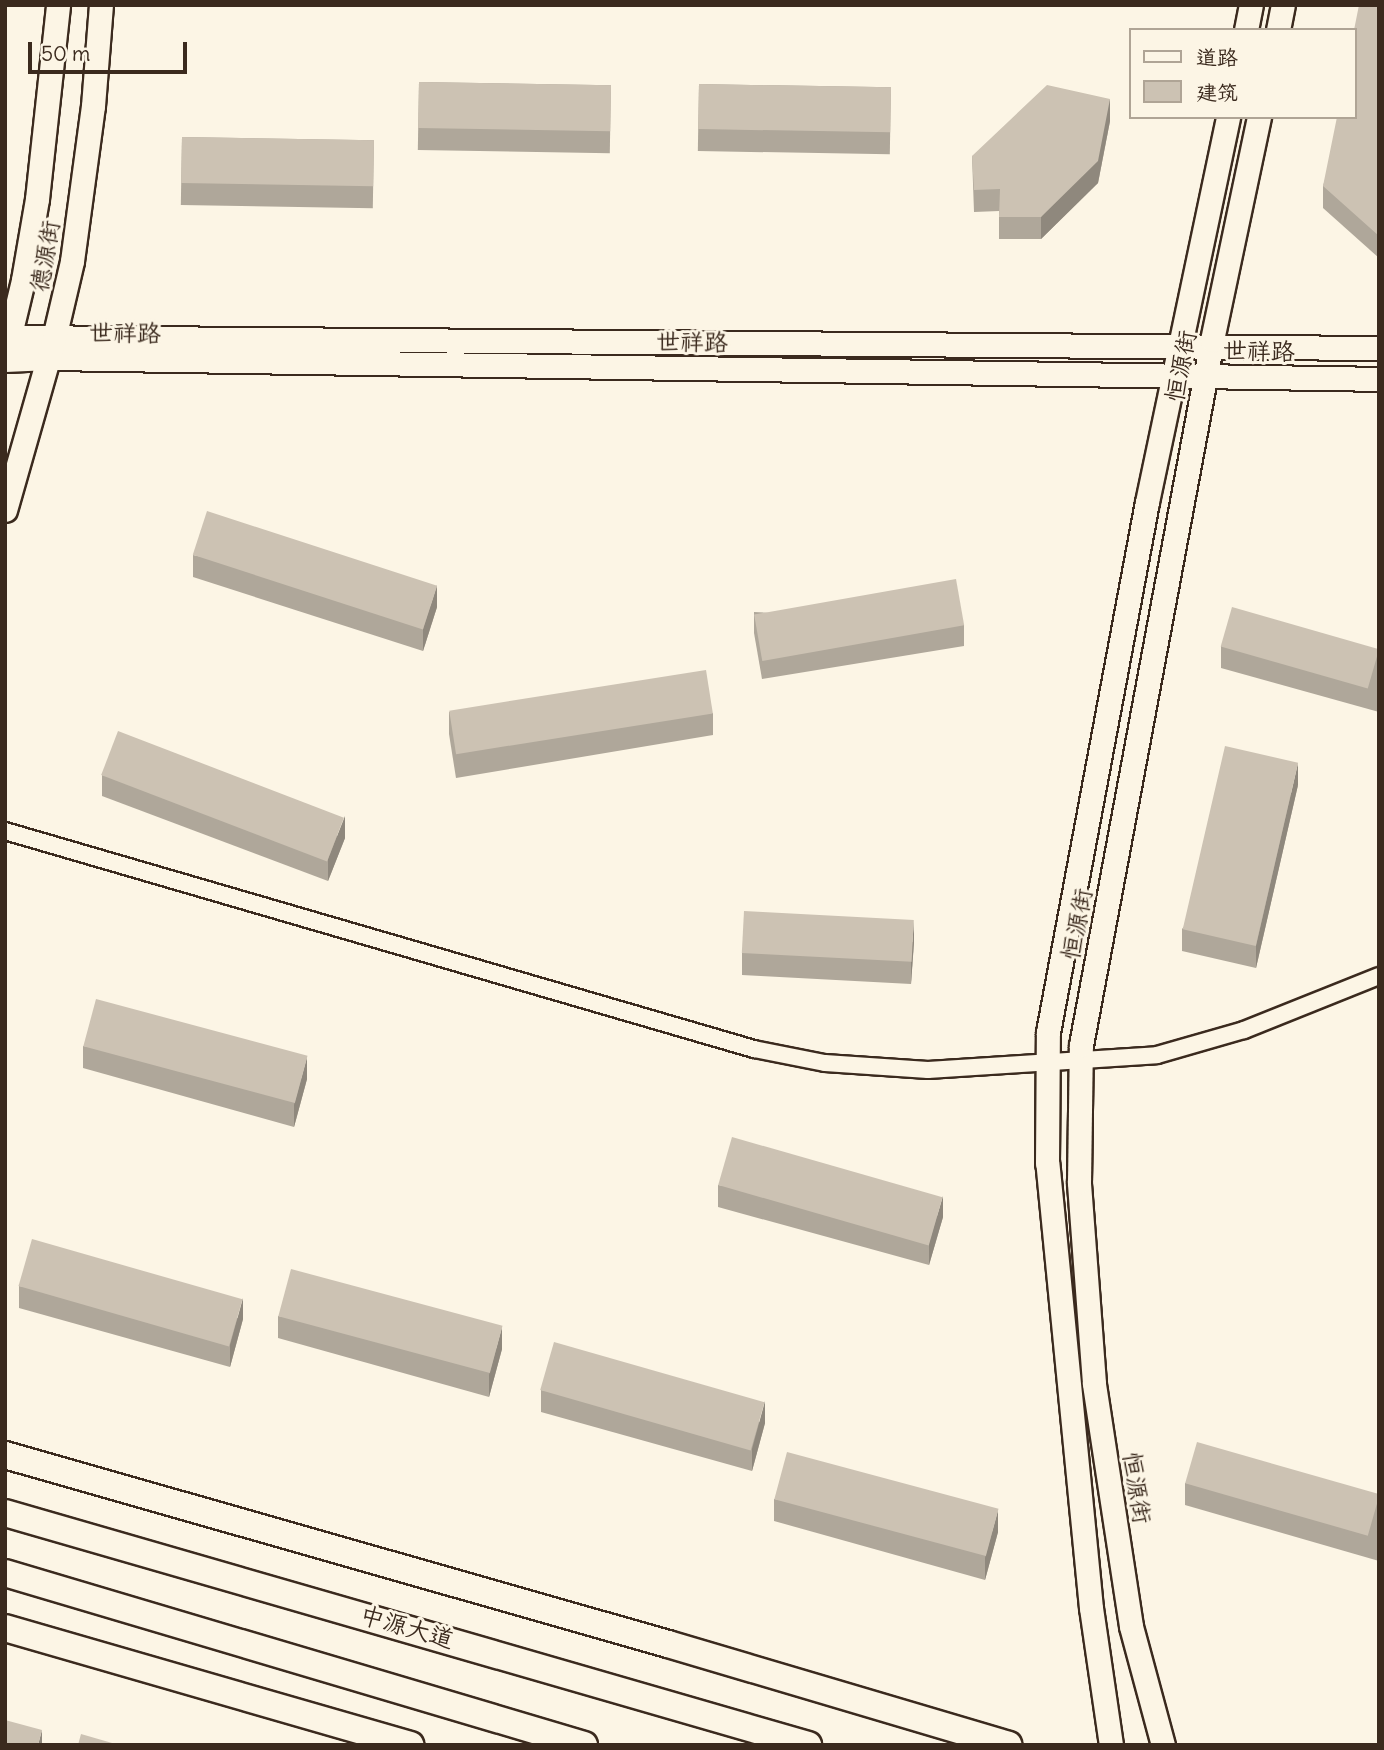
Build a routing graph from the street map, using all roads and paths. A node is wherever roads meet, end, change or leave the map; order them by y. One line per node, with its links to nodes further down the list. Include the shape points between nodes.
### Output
1 (58, 5): 13 (main road, 德源街, via 37,199)
2 (101, 5): 11 (main road, 德源街, via 83,192)
3 (1251, 5): 5 (main road)
4 (1283, 5): 6 (main road)
5 (1246, 28)
6 (1278, 28)
7 (1228, 119): 9 (main road, 恒源街)
8 (1259, 119): 10 (main road, 恒源街)
9 (1180, 346): 10 (main road, 世祥路); 11 (main road, 世祥路); 14 (main road, 恒源街)
10 (1211, 346): 12 (main road, 世祥路); 15 (main road, 恒源街)
11 (52, 348): 13 (main road, 世祥路); 14 (main road, 世祥路); 17 (main road, 德源街)
12 (1379, 348)
13 (7, 350)
14 (1174, 376): 15 (main road, 世祥路); 21 (main road, 恒源街, via 1080,852 1048,1032)
15 (1206, 376): 16 (main road, 世祥路); 20 (main road, 恒源街)
16 (1379, 379)
17 (5, 510)
18 (5, 831): 21 (street, via 754,1049 825,1063 928,1070)
19 (1379, 976): 20 (street, via 1197,1045 1157,1055)
20 (1081, 1061): 21 (street); 31 (main road, 恒源街, via 1079,1182 1094,1383 1131,1626)
21 (1048, 1063): 30 (main road, 恒源街, via 1047,1163 1063,1343 1091,1608)
22 (5, 1455): 29 (main road)
23 (5, 1513): 28 (main road, 中源大道)
24 (5, 1573): 27 (main road)
25 (5, 1628): 26 (main road)
26 (410, 1745)
27 (584, 1745)
28 (808, 1745)
29 (1008, 1745)
30 (1111, 1745)
31 (1163, 1745)

